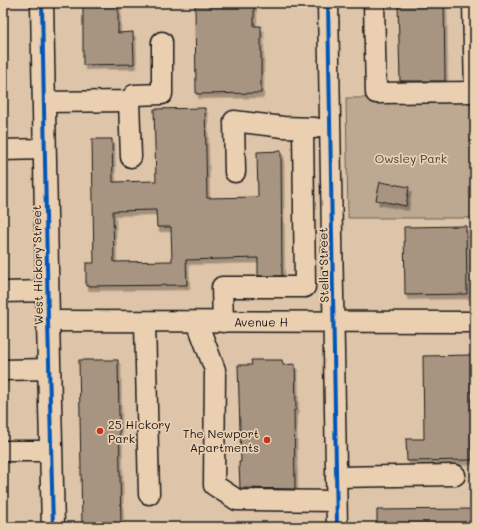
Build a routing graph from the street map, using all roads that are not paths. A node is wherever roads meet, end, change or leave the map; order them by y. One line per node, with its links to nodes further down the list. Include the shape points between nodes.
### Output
1 (42, 3): 8 (main road, West Hickory Street)
2 (328, 3): 9 (street, Stella Street)
3 (374, 3): 6 (street, via 376,93)
4 (473, 3): 6 (street)
5 (162, 42): 7 (street, via 162,94 134,95)
6 (475, 92)
7 (129, 101): 8 (street); 13 (street)
8 (44, 102): 11 (main road, West Hickory Street)
9 (330, 128): 10 (street); 16 (street, Stella Street)
10 (302, 129): 14 (street, via 234,120); 15 (street)
11 (45, 149): 12 (street); 20 (main road, West Hickory Street)
12 (3, 150)
13 (131, 157)
14 (235, 172)
15 (303, 174): 16 (street); 17 (street)
16 (331, 174): 18 (street, Stella Street)
17 (304, 276): 18 (street); 24 (street, via 305,287 222,287)
18 (333, 277): 25 (street, Stella Street)
19 (3, 292): 20 (street)
20 (47, 292): 21 (main road, West Hickory Street)
21 (48, 321): 22 (street, Avenue H); 27 (main road, West Hickory Street)
22 (145, 322): 23 (street, Avenue H); 33 (street)
23 (197, 322): 24 (street, Avenue H); 34 (street, via 215,370 214,485 237,500)
24 (223, 322): 25 (street, Avenue H)
25 (334, 322): 26 (street, Avenue H); 32 (street, Stella Street)
26 (475, 322)
27 (49, 369): 28 (street); 30 (main road, West Hickory Street)
28 (3, 370)
29 (3, 451): 30 (street)
30 (51, 451): 35 (main road, West Hickory Street)
31 (455, 475): 32 (street)
32 (336, 477): 34 (street, Stella Street)
33 (149, 494)
34 (336, 501): 36 (street, Stella Street)
35 (53, 527)
36 (337, 527)

